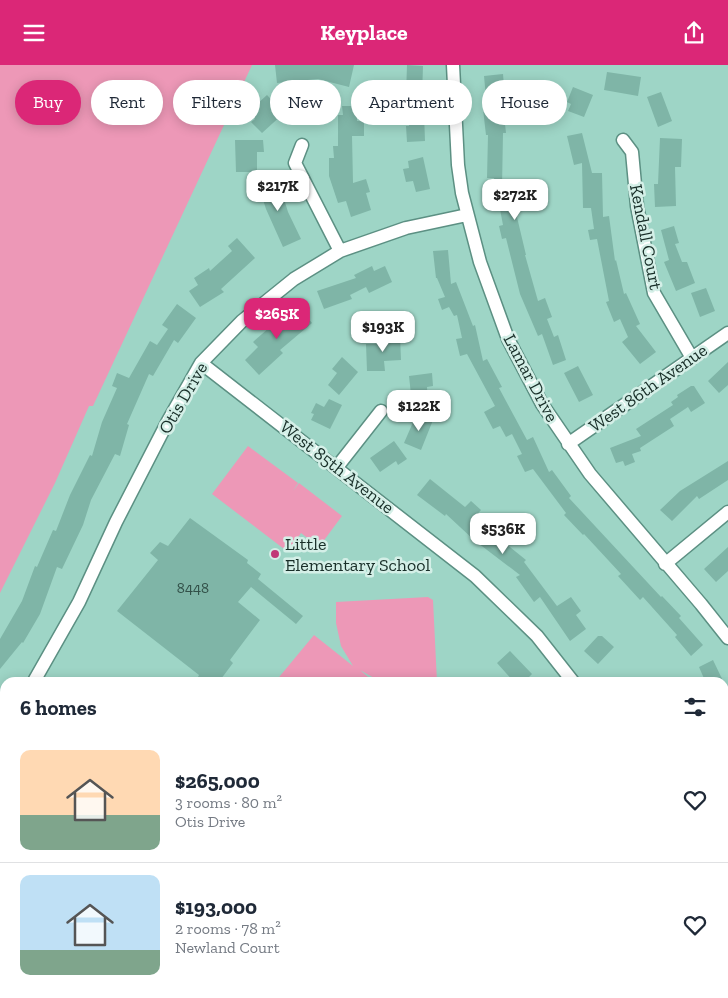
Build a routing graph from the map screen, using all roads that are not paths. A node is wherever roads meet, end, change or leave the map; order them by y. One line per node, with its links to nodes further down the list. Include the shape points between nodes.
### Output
1 (454, 65): 4 (street, Lamar Drive, via 458,165)
2 (623, 140): 7 (street, Kendall Court, via 632,152 636,206 654,293)
3 (302, 145): 5 (street, via 295,163)
4 (467, 215): 5 (street, Otis Drive, via 406,228); 10 (street, Lamar Drive, via 508,339 542,405)
5 (340, 251): 8 (street, Otis Drive, via 294,279 242,321)
6 (728, 333): 7 (street, West 86th Avenue)
7 (692, 358): 10 (street, West 86th Avenue)
8 (201, 363): 11 (street, West 85th Avenue); 15 (street, Otis Drive, via 116,522 80,602)
9 (381, 411): 11 (street)
10 (568, 443): 13 (street, Lamar Drive, via 590,475)
11 (337, 467): 16 (street, West 85th Avenue, via 475,576 536,636)
12 (728, 513): 13 (street)
13 (665, 564): 14 (street, Lamar Drive)
14 (728, 637)
15 (36, 677)
16 (569, 677)

